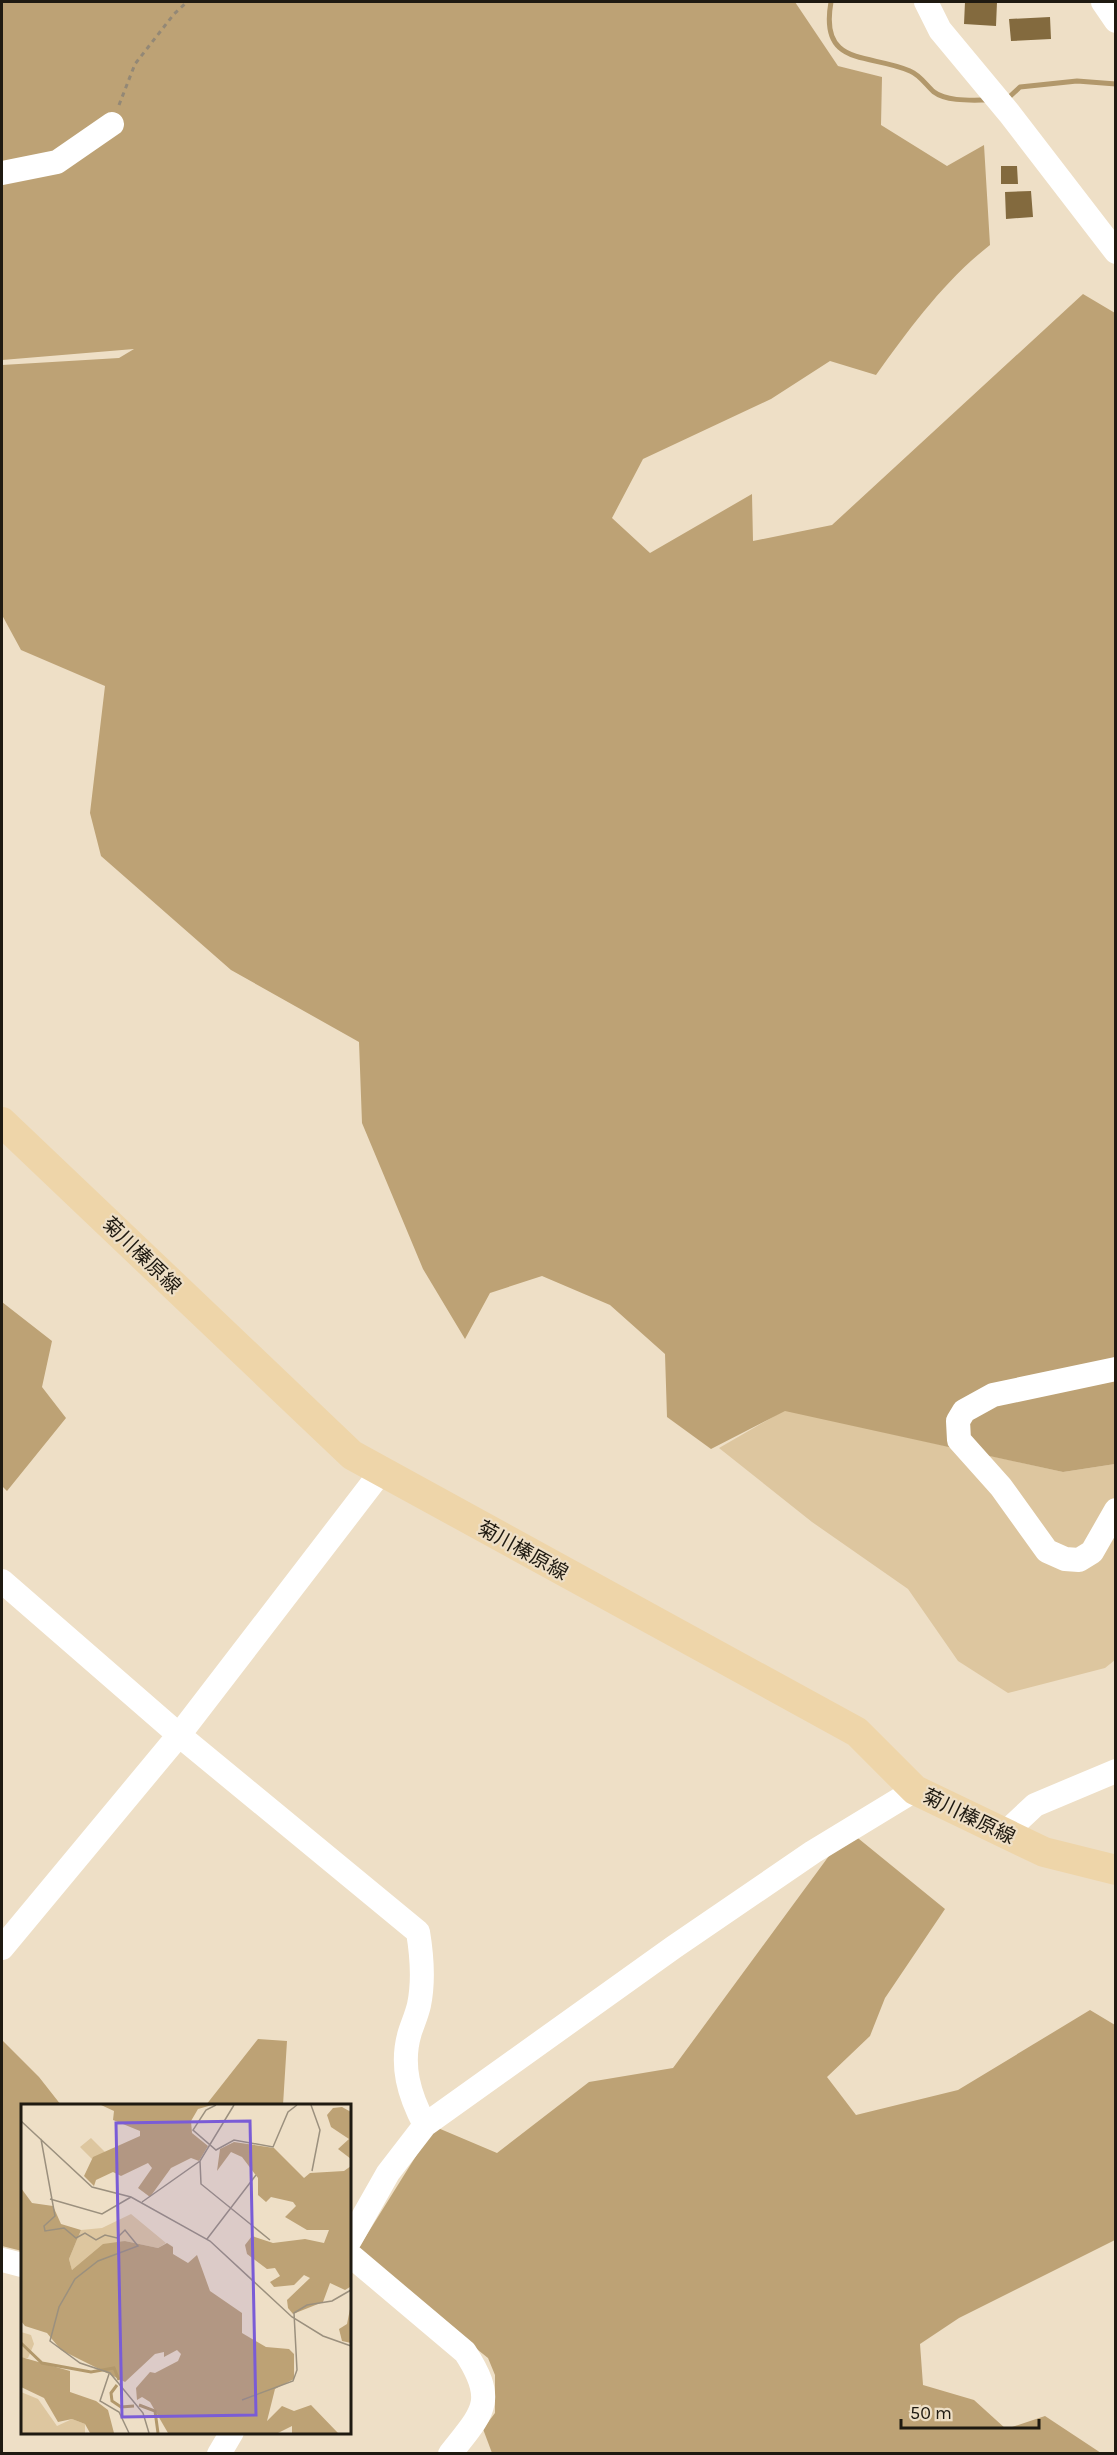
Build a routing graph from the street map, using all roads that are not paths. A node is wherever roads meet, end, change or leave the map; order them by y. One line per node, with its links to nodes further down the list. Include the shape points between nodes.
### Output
1 (926, 2): 6 (street, via 940,30)
2 (1103, 2): 3 (street)
3 (1116, 21)
4 (112, 124): 5 (street, via 57,162)
5 (2, 173)
6 (1116, 252)
7 (2, 1122): 9 (main road, 菊川榛原線, via 352,1455)
8 (1116, 1369): 10 (street, via 993,1395 964,1411 957,1430 959,1440 1001,1487 1047,1551 1065,1559 1086,1556)
9 (381, 1472): 12 (street); 14 (main road, 菊川榛原線, via 857,1732)
10 (1116, 1510)
11 (2, 1581): 12 (street)
12 (179, 1735): 17 (street); 18 (street, via 418,1932 423,1962 419,2006 407,2046 406,2078)
13 (1116, 1771): 15 (street, via 1035,1805)
14 (915, 1790): 15 (main road, 菊川榛原線); 18 (street, via 813,1852)
15 (1004, 1834): 16 (main road, 菊川榛原線, via 1044,1852)
16 (1116, 1870)
17 (2, 1948)
18 (425, 2125): 19 (street, via 388,2173)
19 (351, 2238)
20 (351, 2256): 25 (street, via 465,2352 475,2368 483,2388 482,2413)
21 (2, 2259): 22 (street)
22 (21, 2265)
23 (231, 2434): 24 (street)
24 (219, 2454)
25 (450, 2454)

